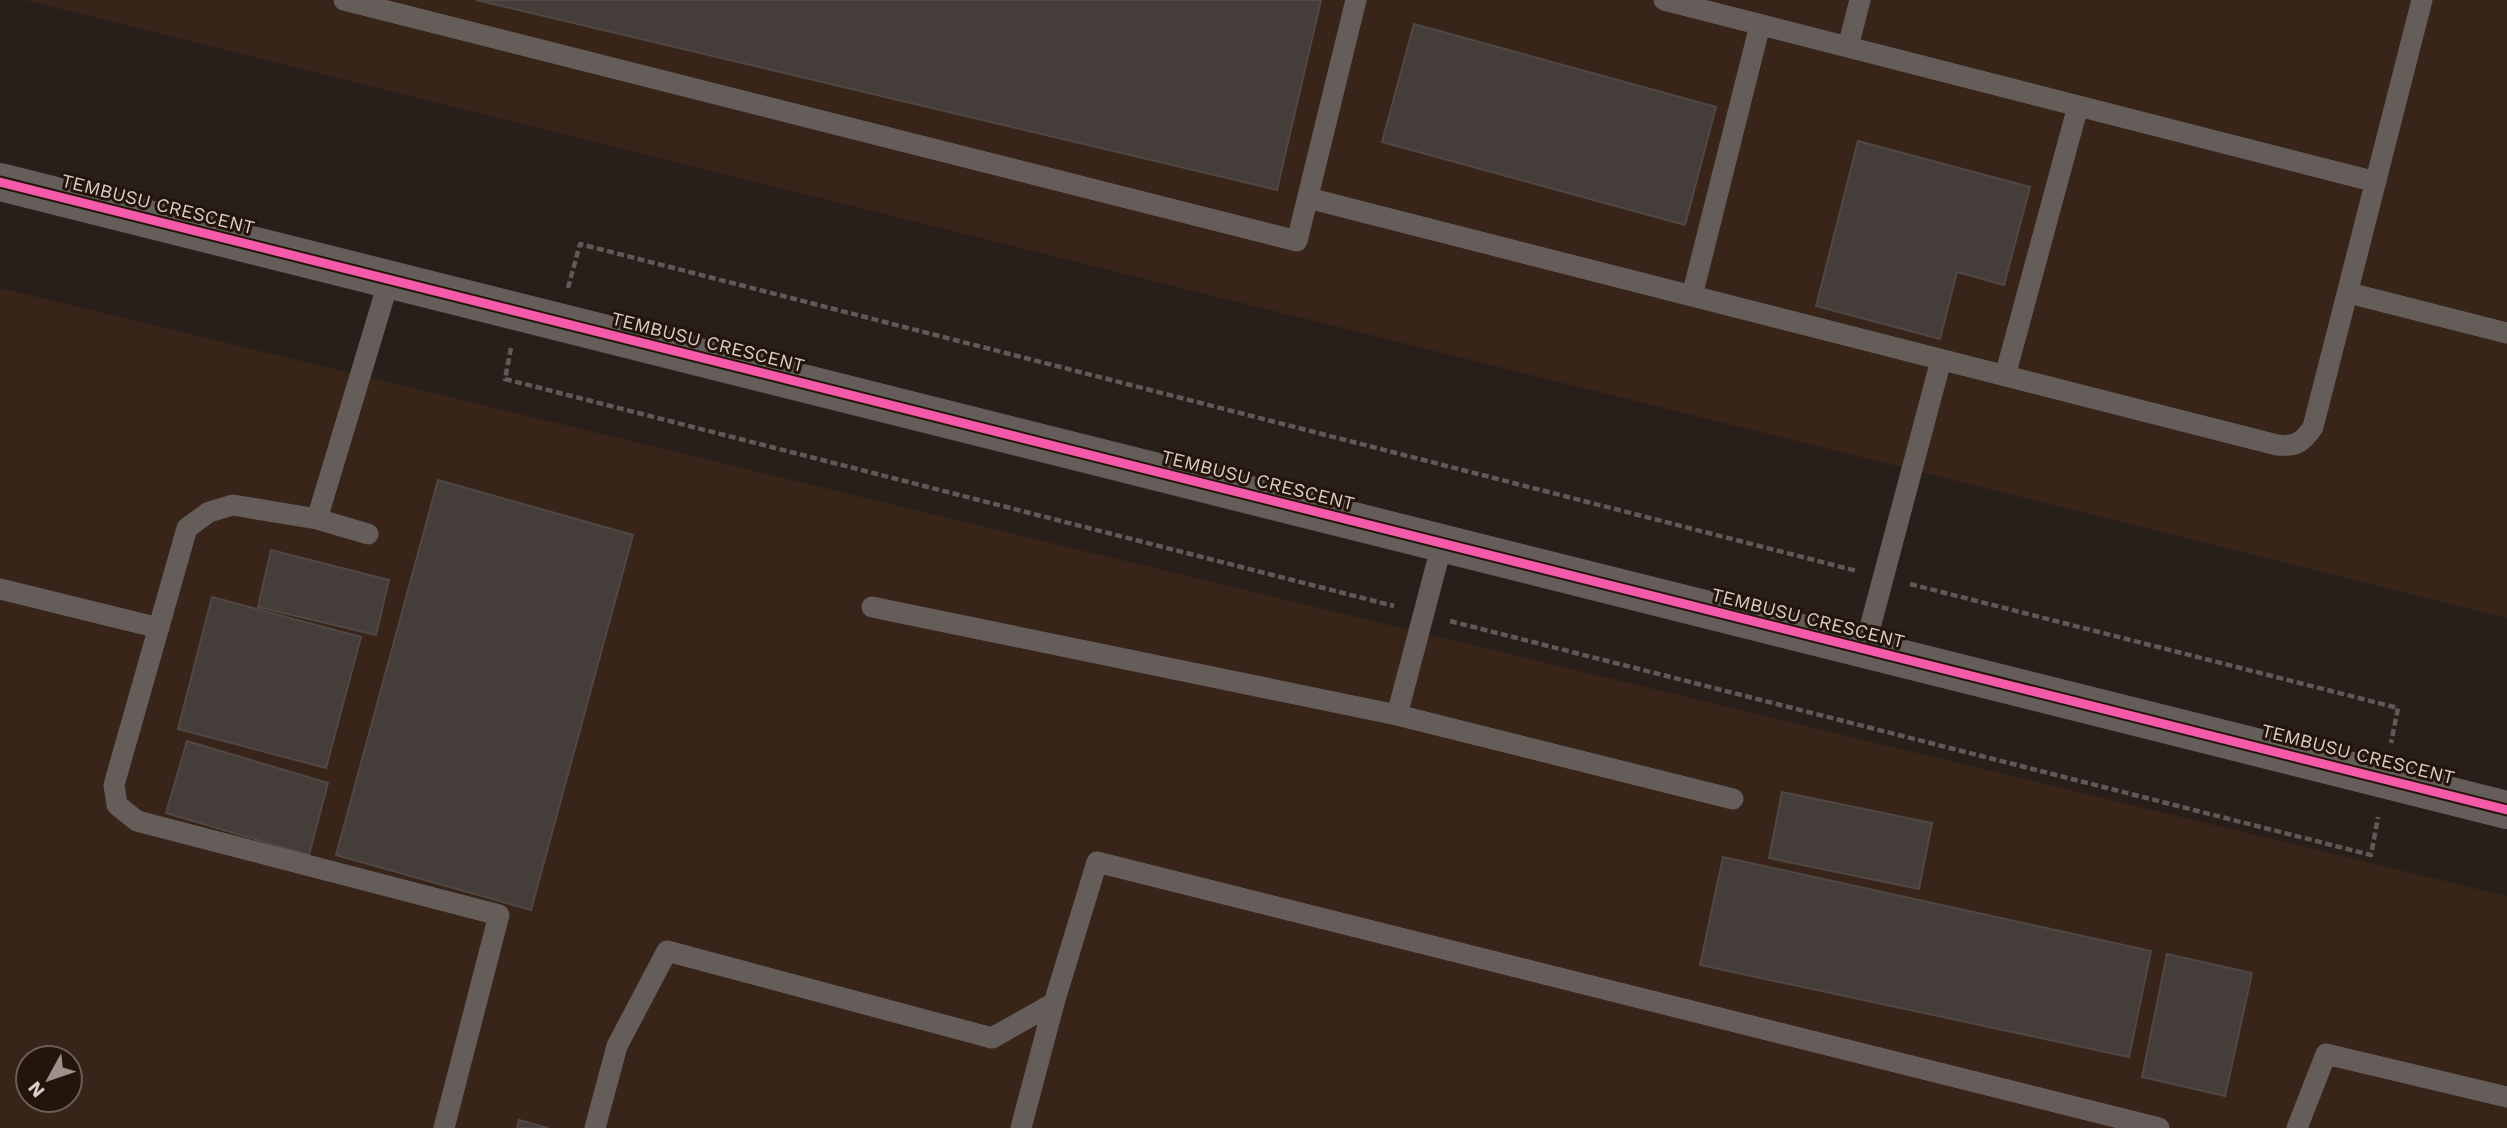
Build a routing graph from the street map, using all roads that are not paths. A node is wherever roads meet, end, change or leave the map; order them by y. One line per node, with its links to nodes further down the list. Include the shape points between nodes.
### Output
1 (344, 0): 11 (lane, via 1297,241)
2 (1356, 0): 11 (lane)
3 (1664, 0): 6 (lane)
4 (1860, 0): 7 (lane)
5 (2422, 0): 9 (lane)
6 (1760, 25): 7 (lane); 14 (lane)
7 (1848, 47): 8 (lane)
8 (2078, 106): 9 (lane); 17 (lane)
9 (2376, 182): 13 (lane)
10 (0, 183): 12 (street, TEMBUSU CRESCENT)
11 (1308, 198): 14 (lane)
12 (389, 280): 18 (lane); 20 (street, TEMBUSU CRESCENT)
13 (2349, 293): 15 (lane); 17 (lane, via 2314,427 2293,447)
14 (1692, 296): 16 (lane)
15 (2507, 333)
16 (1941, 360): 17 (lane); 24 (lane)
17 (2005, 376)
18 (317, 519): 19 (lane); 23 (lane, via 233,505 208,512 187,528)
19 (368, 534)
20 (1442, 544): 24 (street, TEMBUSU CRESCENT); 25 (lane)
21 (0, 589): 23 (lane)
22 (872, 607): 25 (lane)
23 (159, 628): 30 (lane, via 114,785 117,805 138,821 499,915)
24 (1864, 650): 27 (street, TEMBUSU CRESCENT)
25 (1397, 715): 26 (lane)
26 (1733, 799)
27 (2507, 810)
28 (1054, 1003): 31 (lane, via 992,1038 667,951 617,1046); 32 (lane); 33 (lane, via 1097,862)
29 (2507, 1097): 34 (lane, via 2326,1054)
30 (444, 1128)
31 (595, 1128)
32 (1021, 1128)
33 (2159, 1128)
34 (2297, 1128)

